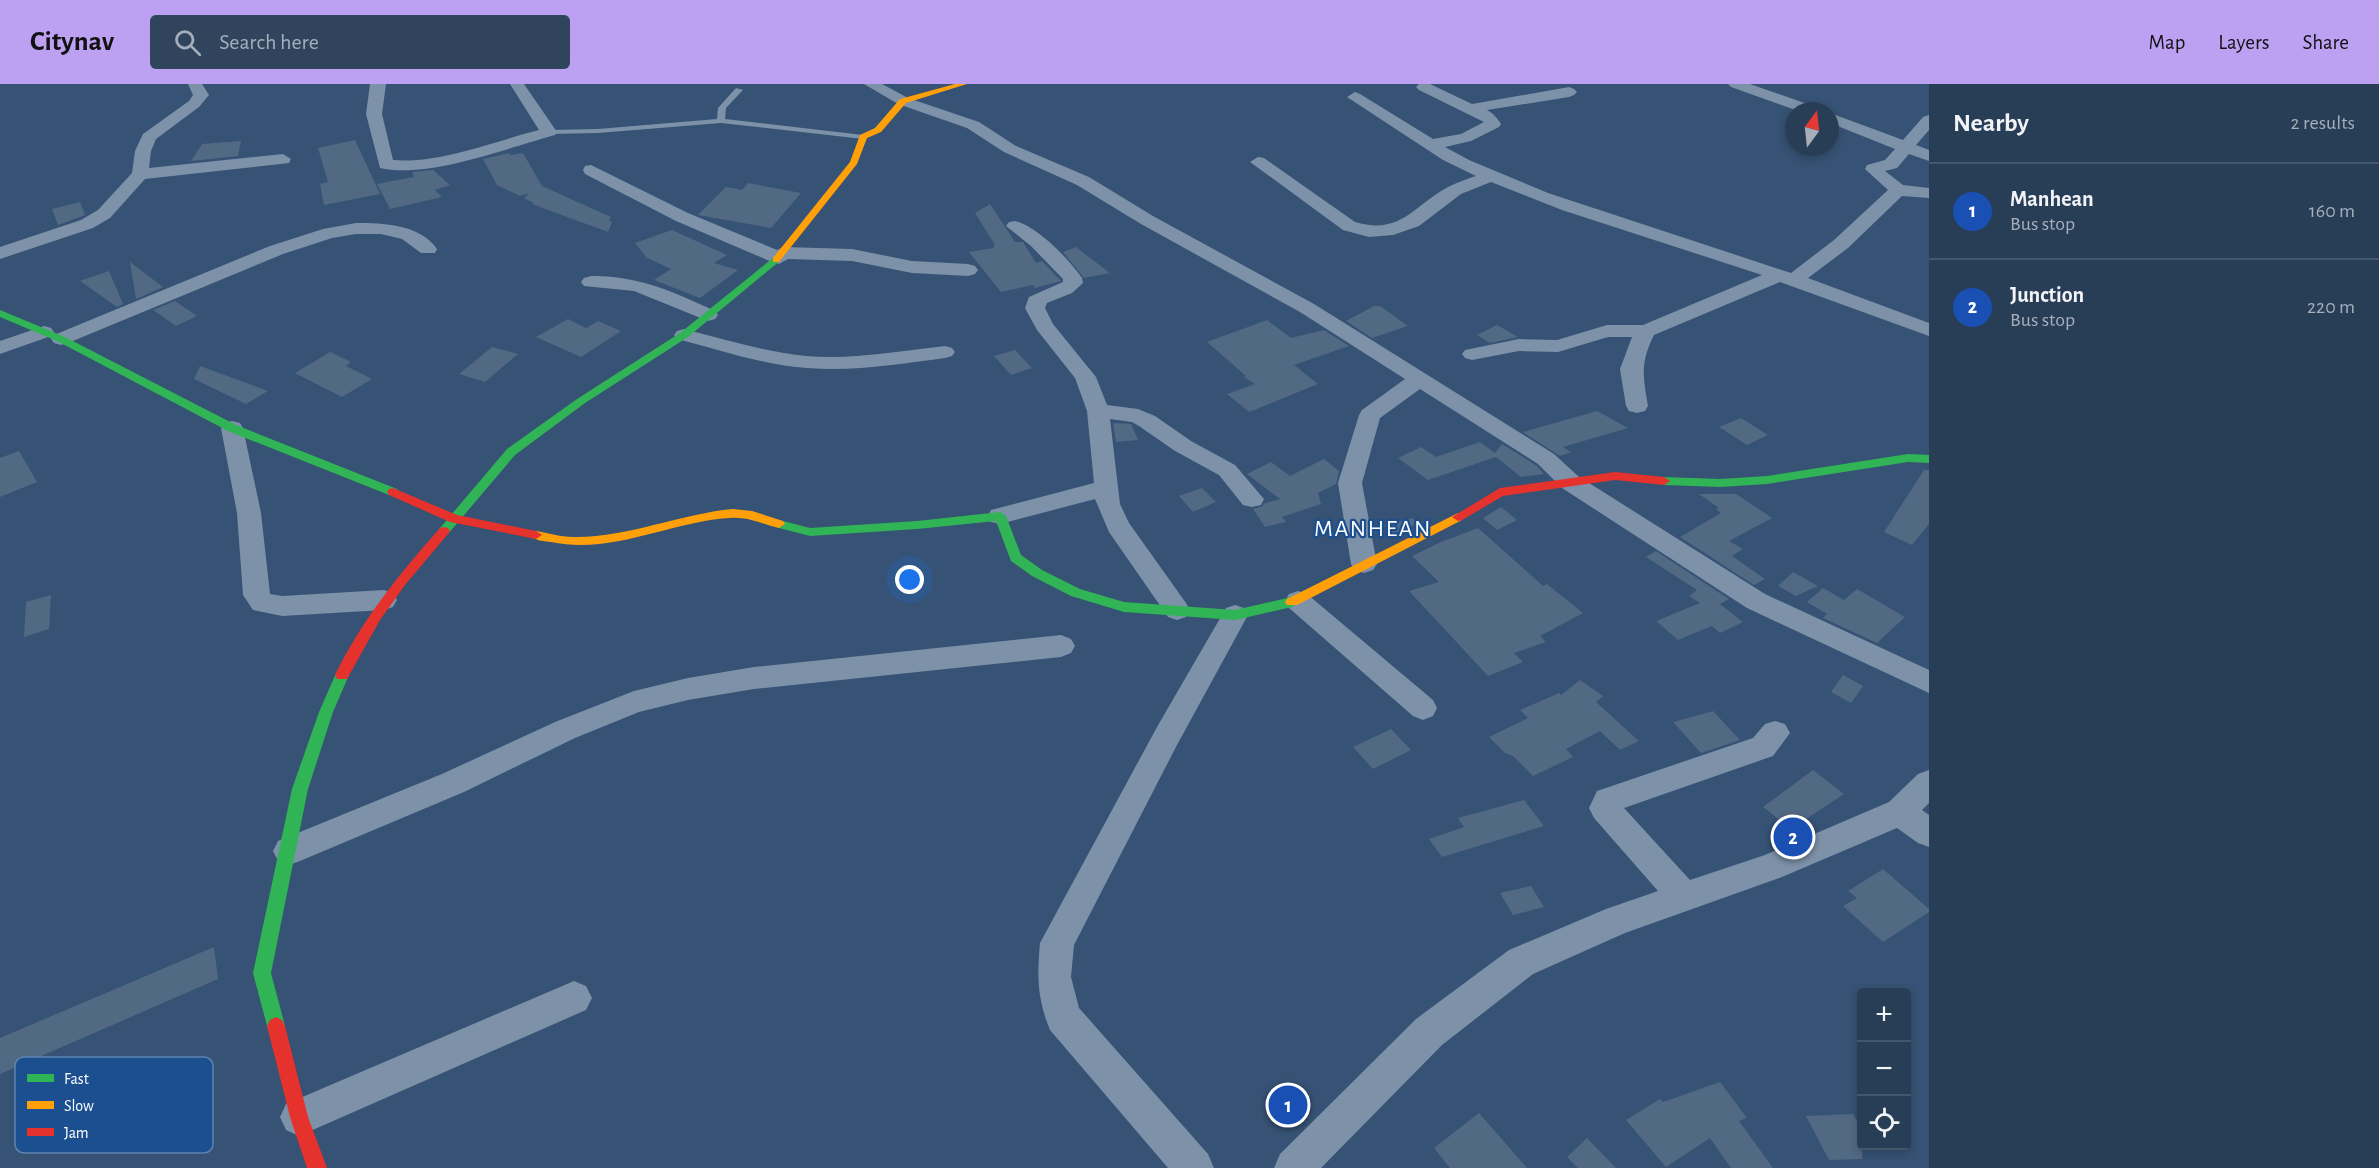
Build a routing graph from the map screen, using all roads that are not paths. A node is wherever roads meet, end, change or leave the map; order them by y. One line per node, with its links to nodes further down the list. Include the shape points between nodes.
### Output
1 (195, 84): 25 (street, via 201,95 194,104 149,137)
2 (378, 84): 17 (street, via 374,122 386,164 397,167 426,163)
3 (517, 84): 17 (street)
4 (871, 84): 11 (street)
5 (963, 84): 11 (street)
6 (1736, 84): 12 (street)
7 (1424, 87): 13 (street)
8 (739, 90): 15 (lane, via 722,108)
9 (1569, 92): 13 (street)
10 (1355, 97): 19 (street)
11 (903, 101): 18 (street, via 878,130); 45 (street, via 973,125 1010,148 1083,182 1307,308)
12 (1787, 102)
13 (1473, 108): 19 (street, via 1493,124 1465,138)
14 (1929, 120): 20 (street)
15 (721, 121): 17 (lane); 18 (lane)
16 (1839, 122): 20 (street)
17 (549, 132)
18 (863, 137): 32 (street, via 854,162)
19 (1432, 144): 26 (street, via 1461,163)
20 (1906, 148): 21 (street); 27 (street, via 1892,164 1873,169)
21 (1928, 156)
22 (283, 159): 25 (street)
23 (1258, 162): 26 (street, via 1349,226 1369,232 1393,230 1413,222 1455,190)
24 (591, 170): 32 (street, via 682,217)
25 (140, 174): 31 (street, via 97,219)
26 (1492, 176): 34 (street, via 1567,206)
27 (1898, 190): 28 (street); 34 (street, via 1841,244)
28 (1929, 193)
29 (1015, 226): 47 (street, via 1038,242 1072,278 1070,288 1042,297 1035,308 1044,326 1085,376)
30 (428, 249): 41 (street, via 407,235 392,231 322,235)
31 (0, 253)
32 (781, 256): 33 (street, via 852,255 912,267); 37 (street)
33 (968, 270)
34 (1786, 278): 38 (street); 39 (street, via 1700,306)
35 (591, 282): 37 (street, via 634,283)
36 (0, 313): 41 (street)
37 (708, 315): 40 (street)
38 (1929, 330)
39 (1646, 331): 44 (street, via 1607,331 1558,346 1519,345); 46 (street, via 1631,369)
40 (684, 335): 43 (street, via 768,357 808,362); 54 (street, via 581,401 511,452)
41 (53, 336): 42 (street); 48 (street)
42 (0, 348)
43 (945, 352)
44 (1472, 354)
45 (1419, 379): 50 (street, via 1546,459); 55 (street, via 1370,415 1350,483)
46 (1637, 406)
47 (1098, 411): 51 (street); 52 (street, via 1138,416 1147,421 1183,447 1227,470)
48 (232, 428): 54 (street); 56 (street, via 249,513 256,595 262,603 282,606)
49 (1929, 459): 50 (street, via 1908,458 1719,483 1615,476)
50 (1570, 482): 55 (street, via 1500,492 1439,528); 61 (street, via 1756,601)
51 (1107, 488): 53 (street); 58 (street, via 1108,504 1118,526)
52 (1252, 499)
53 (1000, 516): 54 (street, via 810,532 752,515 711,514 615,538 571,542); 58 (street, via 1016,558 1037,573 1076,593 1124,607)
54 (454, 519): 56 (street)
55 (1364, 564): 57 (street)
56 (384, 600): 67 (street, via 356,645 326,712 300,789)
57 (1298, 601): 59 (street); 62 (street)
58 (1177, 610): 59 (street)
59 (1235, 615): 72 (street, via 1057,943 1054,976 1063,1017)
60 (1061, 646): 67 (street, via 754,678 634,702)
61 (1929, 682)
62 (1422, 708)
63 (1775, 733): 68 (street, via 1763,747 1608,800 1605,808)
64 (1929, 783): 65 (street)
65 (1900, 812): 66 (street); 68 (street, via 1771,867)
66 (1929, 833)
67 (289, 851): 70 (street, via 262,973)
68 (1683, 896): 73 (street, via 1521,962 1429,1032)
69 (574, 998): 70 (street)
70 (300, 1117): 71 (street)
71 (317, 1168)
72 (1194, 1168)
73 (1294, 1168)

